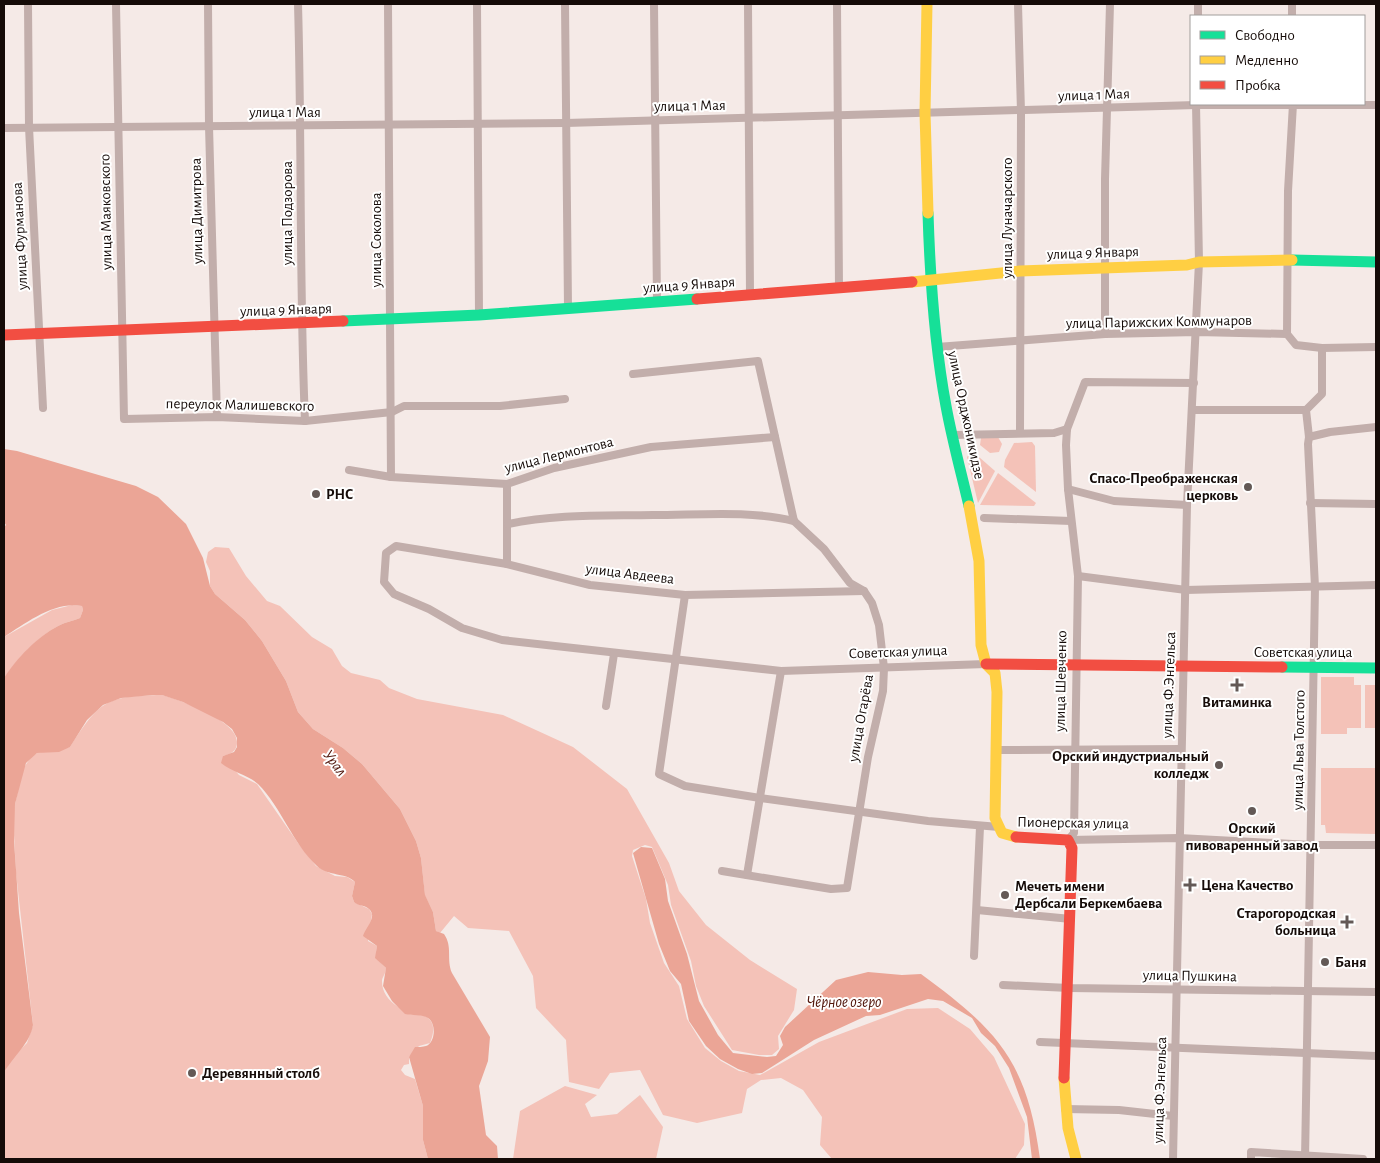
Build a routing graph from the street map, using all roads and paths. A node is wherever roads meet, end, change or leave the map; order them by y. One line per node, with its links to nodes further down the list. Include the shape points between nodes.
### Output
1 (28, 4): 31 (street, улица Фурманова)
2 (116, 4): 29 (street, улица Маяковского)
3 (208, 4): 27 (street, улица Димитрова)
4 (298, 4): 28 (street, улица Подзорова)
5 (388, 4): 25 (street, улица Соколова)
6 (477, 4): 26 (street)
7 (565, 4): 24 (street)
8 (654, 4): 23 (street)
9 (748, 4): 22 (street)
10 (837, 4): 21 (street)
11 (927, 4): 20 (street, улица Орджоникидзе)
12 (1018, 4): 19 (street, улица Луначарского)
13 (1110, 4): 18 (street)
14 (1190, 104): 18 (street, улица 1 Мая)
15 (1196, 105): 33 (street, улица Ф.Энгельса)
16 (1293, 105): 17 (street, улица 1 Мая); 32 (street, via 1288,191)
17 (1376, 105)
18 (1108, 109): 19 (street, улица 1 Мая); 35 (street)
19 (1021, 112): 20 (street, улица 1 Мая); 36 (street, улица Луначарского)
20 (925, 113): 21 (street, улица 1 Мая); 37 (street, улица Орджоникидзе)
21 (838, 115): 22 (street, улица 1 Мая); 38 (street)
22 (748, 118): 23 (street, улица 1 Мая); 39 (street)
23 (656, 120): 24 (street, улица 1 Мая); 40 (street)
24 (566, 123): 26 (street, улица 1 Мая); 41 (street)
25 (389, 124): 26 (street, улица 1 Мая); 28 (street, улица 1 Мая); 43 (street, улица Соколова)
26 (477, 124): 42 (street)
27 (209, 126): 28 (street, улица 1 Мая); 29 (street, улица 1 Мая); 45 (street, улица Димитрова)
28 (302, 126): 44 (street, улица Подзорова)
29 (118, 127): 31 (street, улица 1 Мая); 46 (street, улица Маяковского)
30 (4, 128): 31 (street, улица 1 Мая)
31 (29, 128): 51 (street, улица Фурманова)
32 (1289, 260): 33 (street, улица 9 Января); 34 (street, улица 9 Января); 50 (street)
33 (1199, 262): 35 (street, улица 9 Января); 47 (street, улица Ф.Энгельса)
34 (1376, 262)
35 (1105, 267): 36 (street, улица 9 Января); 49 (street)
36 (1020, 271): 37 (street, улица 9 Января); 52 (street, улица Луначарского)
37 (930, 282): 38 (street, улица 9 Января); 53 (street, улица Орджоникидзе)
38 (839, 289): 39 (street, улица 9 Января)
39 (750, 295): 40 (street, улица 9 Января)
40 (656, 302): 41 (street, улица 9 Января)
41 (568, 308): 42 (street, улица 9 Января)
42 (479, 315): 43 (street, улица 9 Января)
43 (389, 321): 44 (street, улица 9 Января); 62 (street, улица Соколова)
44 (301, 325): 45 (street, улица 9 Января); 65 (street, улица Подзорова)
45 (214, 328): 46 (street, улица 9 Января); 63 (street, улица Димитрова)
46 (122, 332): 51 (street, улица 9 Января); 64 (street, улица Маяковского)
47 (1197, 332): 49 (street, улица Парижских Коммунаров); 50 (street, улица Парижских Коммунаров); 57 (street, улица Ф.Энгельса)
48 (4, 334): 51 (street, улица 9 Января)
49 (1105, 334): 52 (street, улица Парижских Коммунаров)
50 (1288, 334): 54 (street, via 1296,345)
51 (38, 335): 59 (street, улица Фурманова)
52 (1021, 341): 53 (street, улица Парижских Коммунаров); 68 (street, улица Луначарского)
53 (936, 346): 69 (street, улица Орджоникидзе)
54 (1322, 348): 55 (street); 61 (street, via 1322,394)
55 (1376, 348)
56 (633, 374): 70 (street, via 758,362)
57 (1194, 383): 60 (street, улица Ф.Энгельса); 67 (street, улица Шевченко, via 1084,382)
58 (565, 399): 62 (street, переулок Малишевского, via 500,406 404,406)
59 (43, 408)
60 (1193, 410): 61 (street); 78 (street, улица Ф.Энгельса)
61 (1306, 410): 71 (street, улица Льва Толстого)
62 (392, 412): 65 (street, переулок Малишевского); 73 (street, улица Соколова)
63 (217, 417): 64 (street, переулок Малишевского); 65 (street, переулок Малишевского)
64 (124, 419)
65 (305, 421)
66 (1376, 427): 71 (street)
67 (1067, 429): 68 (street, via 1054,433); 75 (street, улица Шевченко)
68 (1020, 433): 69 (street)
69 (953, 434): 93 (street, улица Орджоникидзе, via 976,536 981,645)
70 (775, 437): 74 (street, улица Лермонтова, via 651,447 554,468); 80 (street)
71 (1309, 437): 76 (street, улица Льва Толстого)
72 (349, 470): 73 (street, улица Лермонтова)
73 (391, 477): 74 (street, улица Лермонтова)
74 (507, 484): 82 (street)
75 (1068, 489): 78 (street, via 1114,501); 81 (street, улица Шевченко)
76 (1310, 503): 77 (street); 87 (street, улица Льва Толстого)
77 (1376, 504)
78 (1187, 505): 88 (street, улица Ф.Энгельса)
79 (984, 518): 81 (street)
80 (794, 520): 82 (street, via 771,515 693,515 538,518); 89 (street, улица Огарёва, via 824,549 850,583)
81 (1071, 521): 85 (street, улица Шевченко)
82 (508, 524): 84 (street)
83 (396, 546): 84 (street, улица Авдеева); 91 (street, Советская улица, via 386,553 384,582 394,594 462,628 502,640)
84 (507, 564): 90 (street, улица Авдеева, via 590,585)
85 (1078, 576): 88 (street); 94 (street, улица Шевченко)
86 (1376, 585): 87 (street)
87 (1315, 587): 88 (street); 97 (street, улица Льва Толстого)
88 (1186, 590): 95 (street, улица Ф.Энгельса)
89 (864, 591): 90 (street, улица Авдеева); 96 (street, улица Огарёва, via 879,625)
90 (685, 595): 92 (street)
91 (614, 654): 92 (street, Советская улица); 100 (street)
92 (674, 659): 99 (street, Советская улица); 104 (street, Пионерская улица, via 659,774 684,786)
93 (986, 664): 94 (street, Советская улица); 96 (street, Советская улица); 103 (street, улица Орджоникидзе, via 995,673)
94 (1078, 664): 95 (street, Советская улица); 101 (street, улица Шевченко)
95 (1183, 666): 97 (street, Советская улица); 102 (street, улица Ф.Энгельса)
96 (884, 668): 99 (street, Советская улица); 105 (street, улица Огарёва, via 883,691)
97 (1314, 668): 98 (street, Советская улица); 110 (street, улица Льва Толстого)
98 (1376, 668)
99 (781, 671): 104 (street)
100 (606, 706)
101 (1075, 748): 102 (street); 103 (street); 109 (street, улица Шевченко, via 1074,833)
102 (1181, 749): 108 (street, улица Ф.Энгельса)
103 (997, 750): 107 (street, улица Орджоникидзе, via 995,812)
104 (760, 798): 105 (street, Пионерская улица); 113 (street)
105 (858, 810): 106 (street, Пионерская улица); 113 (street, улица Огарёва, via 847,888 832,889)
106 (980, 827): 107 (street, Пионерская улица); 114 (street)
107 (999, 827): 109 (street, Пионерская улица, via 1002,833 1010,836)
108 (1179, 838): 109 (street, Пионерская улица); 110 (street, Пионерская улица); 119 (street, улица Ф.Энгельса)
109 (1068, 840): 115 (street, улица Шевченко, via 1072,848)
110 (1311, 844): 111 (street, Пионерская улица); 120 (street, улица Льва Толстого)
111 (1376, 845)
112 (722, 871): 113 (street)
113 (747, 875)
114 (977, 910): 115 (street); 116 (street)
115 (1071, 919): 118 (street, улица Шевченко)
116 (974, 956)
117 (1003, 985): 118 (street, улица Пушкина)
118 (1069, 988): 119 (street, улица Пушкина); 123 (street, улица Шевченко)
119 (1177, 989): 120 (street, улица Пушкина); 124 (street, улица Ф.Энгельса)
120 (1308, 992): 121 (street, улица Пушкина); 125 (street, улица Льва Толстого)
121 (1376, 992)
122 (1040, 1042): 123 (street)
123 (1067, 1043): 124 (street); 127 (street, улица Шевченко)
124 (1175, 1048): 125 (street); 128 (street, улица Ф.Энгельса)
125 (1306, 1052): 126 (street); 130 (street, улица Льва Толстого)
126 (1376, 1056)
127 (1065, 1109): 128 (street); 131 (street, улица Шевченко)
128 (1173, 1116): 132 (street, улица Ф.Энгельса)
129 (1251, 1155): 130 (street)
130 (1305, 1157): 133 (street)
131 (1076, 1159)
132 (1173, 1159)
133 (1363, 1159)

